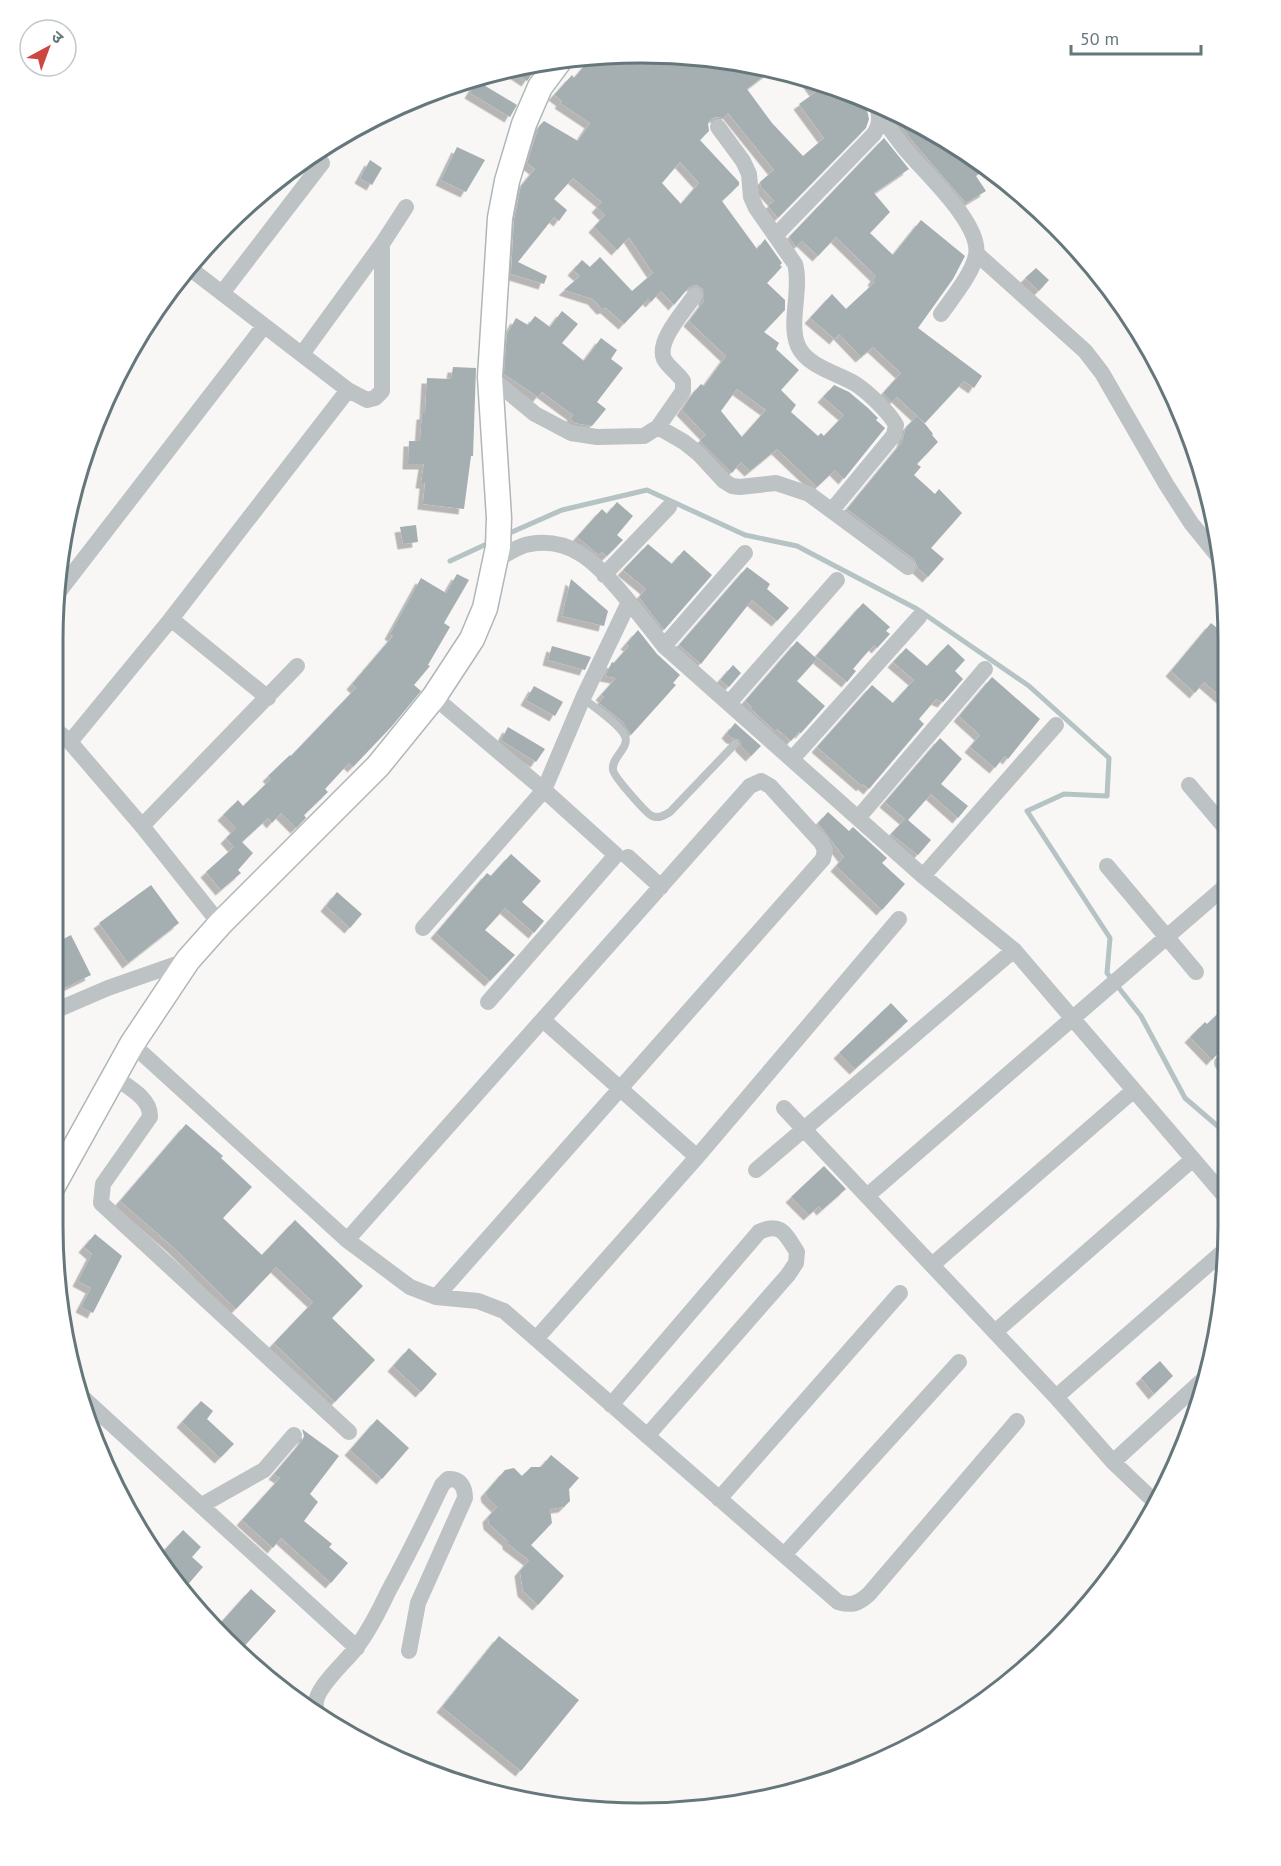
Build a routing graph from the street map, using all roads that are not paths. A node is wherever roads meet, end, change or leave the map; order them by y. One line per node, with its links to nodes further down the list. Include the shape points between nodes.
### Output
1 (553, 70): 16 (street, via 528,115 507,181 500,218)
2 (878, 115): 7 (street, via 879,126 874,134)
3 (883, 117): 9 (street, via 962,214 971,229)
4 (718, 127): 7 (street, via 743,160 756,208)
5 (322, 163): 11 (street)
6 (406, 207): 8 (street)
7 (776, 235): 20 (street, via 798,273 795,328 799,349 827,371 863,389 896,426 894,435)
8 (382, 244): 15 (street); 17 (street, via 382,391 367,400)
9 (977, 254): 13 (street); 21 (street, via 1085,351 1191,522)
10 (195, 273): 11 (street)
11 (222, 293): 14 (street)
12 (695, 296): 18 (street, via 664,342 665,361 684,385)
13 (941, 314)
14 (264, 326): 15 (street); 27 (street)
15 (302, 354): 17 (street)
16 (490, 377): 18 (street, via 536,414 571,433 644,436); 22 (street, via 499,518)
17 (348, 390): 30 (street)
18 (658, 427): 20 (street, via 684,442 732,486 776,483 809,494)
19 (669, 507): 25 (street)
20 (832, 510): 24 (street)
21 (1210, 546)
22 (497, 553): 25 (street, via 528,544 555,543 580,553); 34 (street, via 472,639)
23 (745, 553): 31 (street)
24 (908, 567)
25 (604, 574): 28 (street)
26 (837, 580): 37 (street)
27 (66, 582)
28 (629, 602): 31 (street); 36 (street)
29 (920, 616): 42 (street)
30 (171, 619): 35 (street); 40 (street)
31 (664, 646): 37 (street)
32 (297, 666): 35 (street)
33 (985, 669): 45 (street)
34 (434, 697): 44 (street); 54 (street, via 378,766)
35 (268, 698): 47 (street)
36 (583, 698): 41 (lane, via 625,736 613,770 652,816 670,812); 44 (street)
37 (729, 703): 42 (street)
38 (1056, 725): 50 (street)
39 (63, 736): 40 (street)
40 (70, 742): 47 (street)
41 (735, 744)
42 (792, 759): 45 (street)
43 (1189, 785): 46 (street)
44 (544, 790): 55 (street); 60 (street, via 616,855)
45 (858, 818): 50 (street)
46 (1218, 819)
47 (142, 826): 54 (street)
48 (628, 857): 51 (street)
49 (1107, 866): 56 (street)
50 (923, 876): 57 (street)
51 (661, 887): 63 (street); 66 (street, via 750,786 761,781 770,786 825,850 823,859)
52 (1218, 893): 56 (street)
53 (899, 919): 70 (street)
54 (220, 924): 58 (street)
55 (423, 928)
56 (1166, 939): 59 (street); 62 (street)
57 (1014, 950): 62 (street); 69 (street)
58 (188, 960): 61 (street); 64 (street)
59 (1196, 972)
60 (488, 1002)
61 (63, 1007)
62 (1072, 1018): 67 (street); 75 (street)
63 (543, 1020): 66 (street); 76 (street)
64 (132, 1044): 65 (street); 76 (street)
65 (114, 1077): 72 (street); 89 (street, via 146,1101 150,1117 103,1184 101,1203)
66 (619, 1088): 70 (street); 80 (street)
67 (1134, 1090): 71 (street); 78 (street)
68 (784, 1108): 69 (street)
69 (805, 1130): 73 (street); 75 (street)
70 (697, 1156): 82 (street)
71 (1193, 1159): 74 (street); 81 (street)
72 (63, 1168)
73 (756, 1170)
74 (1218, 1188)
75 (867, 1196): 78 (street)
76 (347, 1240): 80 (street, via 410,1287)
77 (1217, 1257): 85 (street)
78 (932, 1265): 81 (street)
79 (900, 1293): 94 (street)
80 (436, 1297): 82 (street, via 478,1301 504,1311)
81 (995, 1332): 85 (street)
82 (536, 1339): 86 (street)
83 (959, 1362): 96 (street)
84 (1192, 1394): 92 (street)
85 (1056, 1396): 92 (street)
86 (611, 1405): 91 (street); 91 (street, via 759,1232 777,1227 797,1252 796,1263)
87 (93, 1406): 95 (street)
88 (1017, 1421): 96 (street, via 860,1602 838,1602)
89 (349, 1432)
90 (294, 1435): 95 (street, via 264,1470)
91 (647, 1436): 94 (street)
92 (1113, 1462): 93 (street)
93 (1150, 1497)
94 (719, 1499): 96 (street)
95 (202, 1505): 97 (street)
96 (784, 1556)
97 (357, 1648): 98 (street, via 411,1551 442,1485 454,1478 465,1490 465,1498 418,1604); 99 (street, via 320,1690)
98 (410, 1651)
99 (315, 1703)

